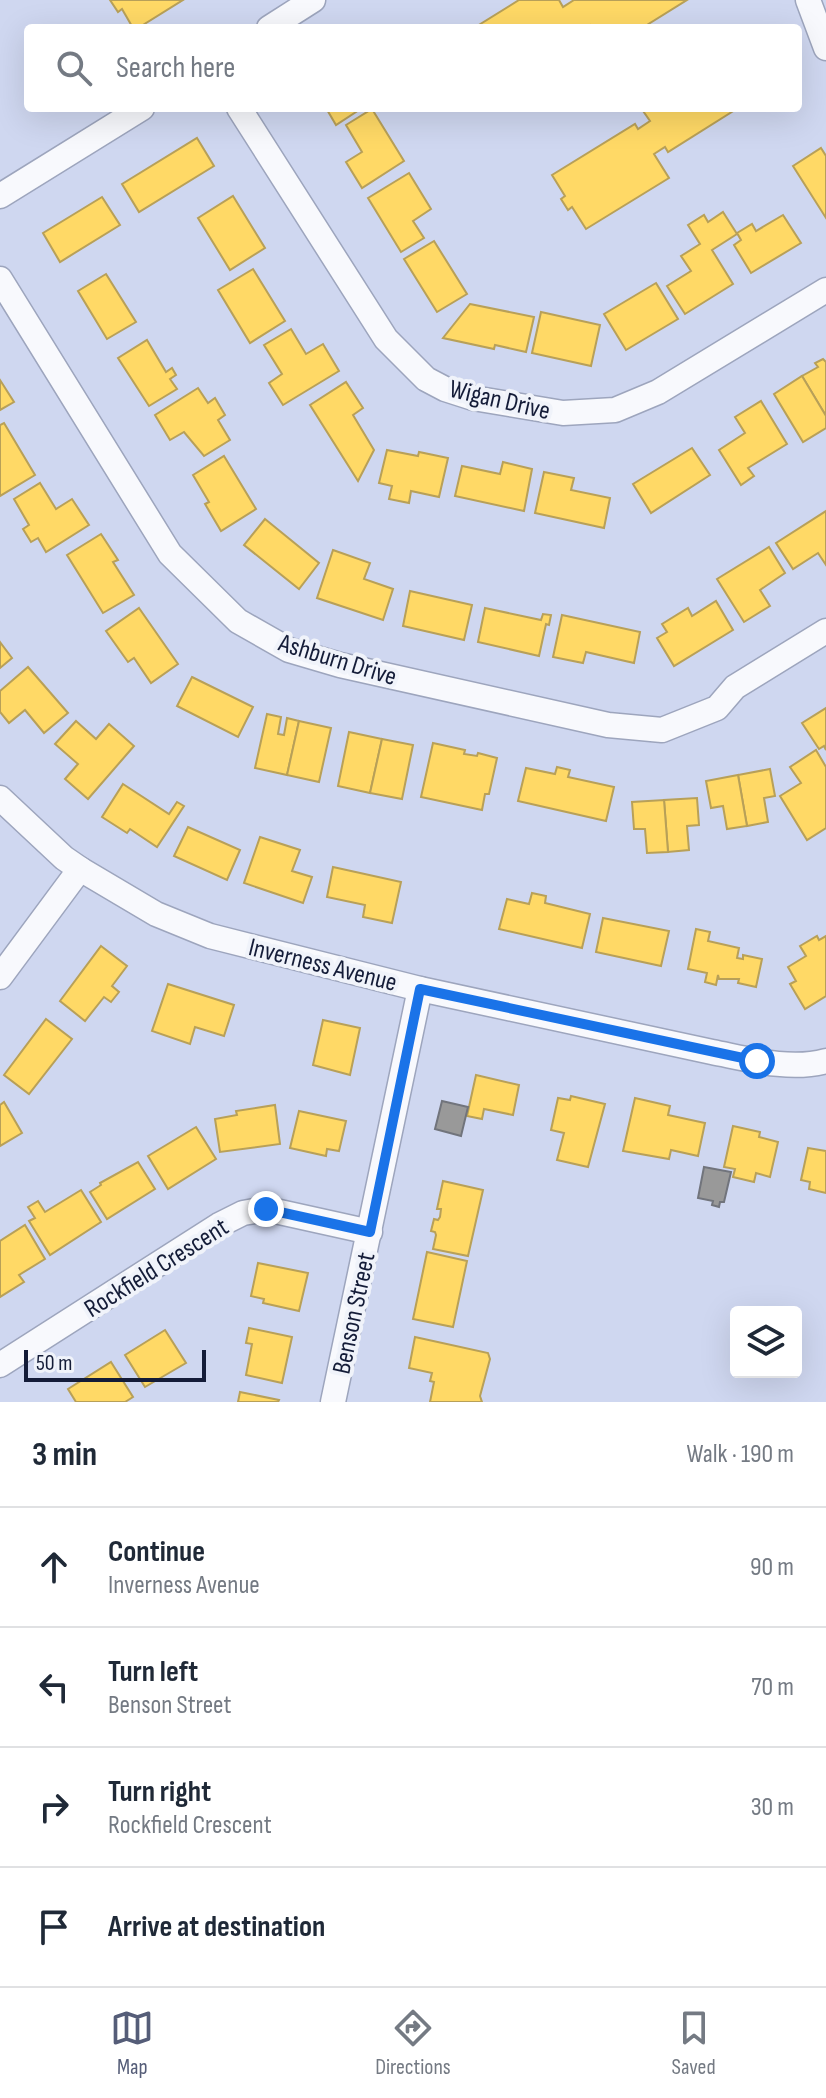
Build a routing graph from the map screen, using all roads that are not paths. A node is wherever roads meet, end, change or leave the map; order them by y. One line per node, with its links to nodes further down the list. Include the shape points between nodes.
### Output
1 (313, 0): 3 (street)
2 (808, 0): 4 (street)
3 (275, 24)
4 (826, 48)
5 (136, 112): 7 (street)
6 (242, 112): 9 (street, Wigan Drive, via 386,339 426,379 459,393 563,413 615,410 658,392)
7 (0, 196)
8 (0, 279): 10 (street, Ashburn Drive, via 170,554 238,621 289,650 608,725 662,730 717,708 735,687)
9 (826, 290)
10 (826, 631)
11 (0, 798): 12 (street, Inverness Avenue)
12 (80, 869): 13 (street); 14 (street, Inverness Avenue, via 156,914 210,936)
13 (0, 977)
14 (420, 989): 15 (street, Inverness Avenue, via 757,1061); 16 (street, Benson Street)
15 (826, 1061)
16 (370, 1232): 17 (street, Rockfield Crescent, via 266,1209 243,1213); 18 (street, Benson Street)
17 (0, 1365)
18 (333, 1402)

